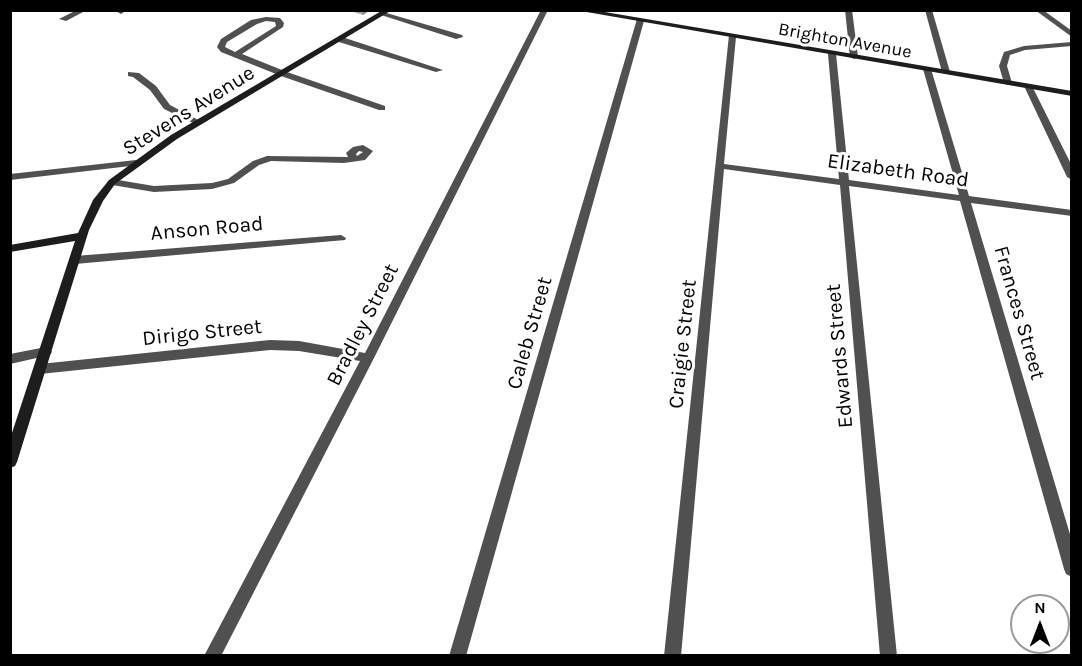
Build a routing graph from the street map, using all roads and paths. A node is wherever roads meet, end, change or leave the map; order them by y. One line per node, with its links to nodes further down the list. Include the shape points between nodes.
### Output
1 (84, 10): 9 (street)
2 (544, 10): 43 (street, Bradley Street)
3 (578, 10): 8 (main road, Brighton Avenue)
4 (848, 10): 18 (street)
5 (928, 10): 21 (street)
6 (1038, 10): 11 (street)
7 (386, 12): 12 (street); 14 (main road, Stevens Avenue)
8 (608, 13): 10 (main road, Brighton Avenue)
9 (63, 20)
10 (640, 21): 13 (main road, Brighton Avenue); 49 (street, Caleb Street)
11 (1071, 35)
12 (459, 37)
13 (732, 37): 17 (main road, Brighton Avenue); 31 (street, Craigie Street)
14 (342, 40): 20 (street); 23 (main road, Stevens Avenue)
15 (1071, 44): 24 (street, via 1024,48 1007,54 1003,66)
16 (237, 54): 16 (street, via 222,49 221,44 256,21 280,22 277,28); 23 (street)
17 (832, 54): 18 (main road, Brighton Avenue); 35 (street, Edwards Street)
18 (854, 57): 19 (main road, Brighton Avenue)
19 (927, 69): 21 (main road, Brighton Avenue); 36 (street, Frances Street)
20 (439, 70)
21 (946, 72): 24 (main road, Brighton Avenue)
22 (131, 74): 28 (street, via 153,88 167,107)
23 (284, 74): 27 (street); 28 (main road, Stevens Avenue)
24 (1008, 83): 25 (main road, Brighton Avenue)
25 (1028, 86): 26 (main road, Brighton Avenue); 33 (street)
26 (1071, 94)
27 (382, 108)
28 (198, 123): 30 (main road, Stevens Avenue)
29 (353, 157): 34 (street, via 270,158 231,181 206,187 154,189)
30 (136, 163): 32 (street); 34 (main road, Stevens Avenue)
31 (720, 166): 35 (street, Elizabeth Road); 50 (street, Craigie Street)
32 (10, 177)
33 (1071, 177)
34 (112, 182): 38 (main road, Stevens Avenue, via 98,200)
35 (843, 182): 36 (street, Elizabeth Road); 51 (street, Edwards Street)
36 (966, 199): 37 (street, Elizabeth Road); 47 (street, Frances Street)
37 (1071, 213)
38 (82, 236): 40 (main road); 41 (main road, Stevens Avenue)
39 (341, 238): 41 (street, Anson Road)
40 (10, 249)
41 (75, 260): 42 (main road, Stevens Avenue)
42 (46, 352): 44 (street); 45 (main road, Stevens Avenue)
43 (368, 358): 45 (street, Dirigo Street, via 270,345); 48 (street, Bradley Street)
44 (10, 359)
45 (40, 369): 46 (main road, Stevens Avenue)
46 (10, 462)
47 (1071, 569)
48 (212, 656)
49 (457, 656)
50 (672, 656)
51 (889, 656)

